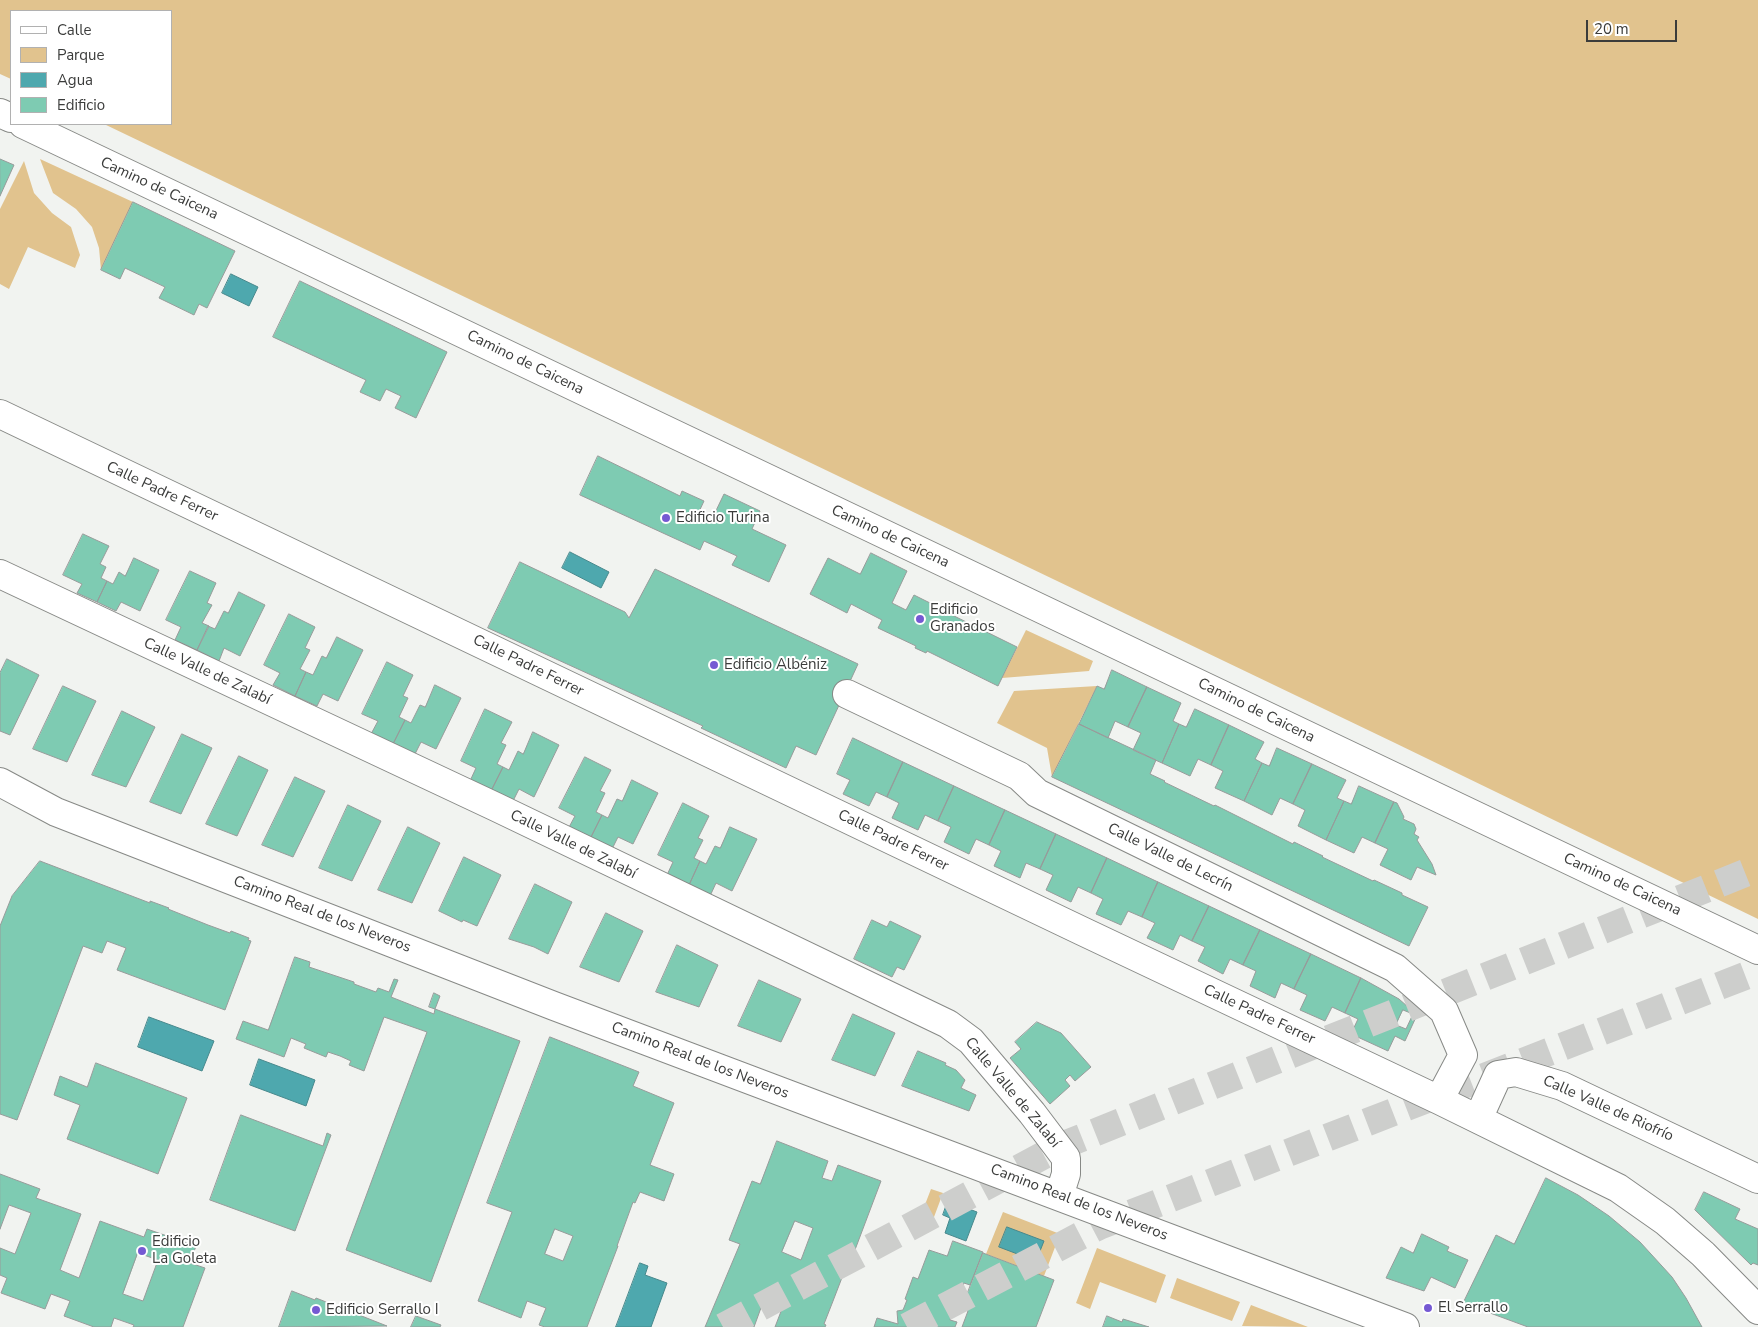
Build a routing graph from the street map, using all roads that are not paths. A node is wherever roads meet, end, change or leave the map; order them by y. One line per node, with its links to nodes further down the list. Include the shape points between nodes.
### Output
1 (25, 125): 6 (street, Camino de Caicena)
2 (0, 414): 9 (street, Calle Padre Ferrer)
3 (0, 574): 12 (street, Calle Valle de Zalabí, via 948,1024 971,1042 1066,1158 1066,1174)
4 (847, 694): 7 (street, Calle Valle de Lecrín, via 1019,776 1037,793 1395,968 1444,1011)
5 (0, 782): 12 (street, Camino Real de los Neveros, via 65,815 563,1009)
6 (1758, 950)
7 (1463, 1055): 8 (street); 9 (street)
8 (1498, 1075): 10 (street); 11 (street, Calle Valle de Riofrío, via 1516,1072 1562,1086)
9 (1439, 1100): 10 (street, Calle Padre Ferrer)
10 (1478, 1119): 13 (street, Calle Padre Ferrer, via 1618,1188 1665,1221 1703,1254)
11 (1758, 1179)
12 (1059, 1196): 14 (street, Camino Real de los Neveros)
13 (1758, 1310)
14 (1405, 1327)

